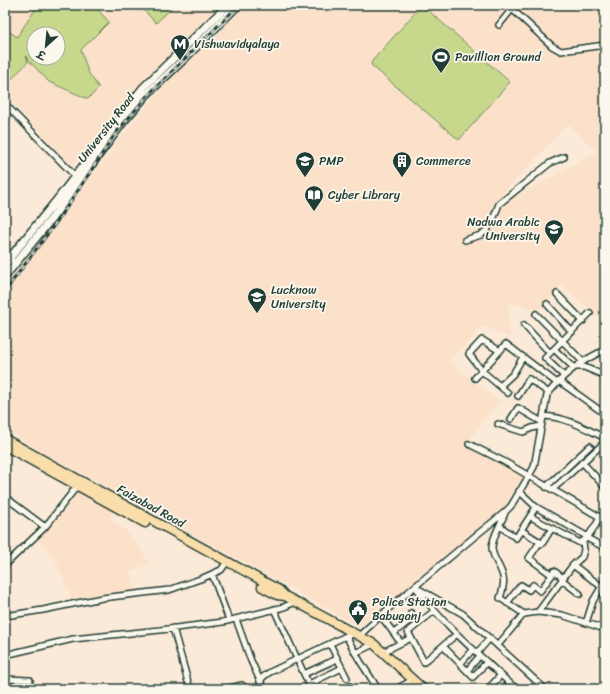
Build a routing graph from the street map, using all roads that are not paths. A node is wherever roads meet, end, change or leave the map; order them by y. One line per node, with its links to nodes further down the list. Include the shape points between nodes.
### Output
1 (228, 5): 7 (main road, University Road, via 143,88)
2 (238, 5): 7 (main road, University Road, via 142,99)
3 (499, 25): 4 (street, via 512,9 560,52)
4 (605, 45)
5 (5, 104): 7 (street)
6 (564, 157): 8 (street, via 550,163 498,204 488,230 481,236)
7 (77, 179): 9 (main road, University Road)
8 (465, 240)
9 (9, 260): 10 (main road, University Road)
10 (5, 276)
11 (558, 294): 15 (street)
12 (547, 304): 17 (street)
13 (590, 313): 15 (street)
14 (536, 314): 18 (street)
15 (583, 321): 17 (street)
16 (524, 325): 21 (street)
17 (572, 332): 18 (street)
18 (562, 341): 21 (street); 23 (street)
19 (605, 350): 23 (street)
20 (500, 351): 22 (street, via 506,344); 26 (street); 26 (street, via 482,340 473,349 469,354)
21 (552, 351): 24 (street); 27 (street, via 544,358)
22 (523, 357): 29 (street); 30 (street, via 513,374)
23 (582, 361): 24 (street)
24 (573, 367): 25 (street, via 584,367 601,374); 27 (street)
25 (605, 370)
26 (482, 371): 28 (street); 30 (street)
27 (564, 376): 29 (street)
28 (475, 378)
29 (558, 382): 32 (street); 34 (street)
30 (500, 386): 31 (street)
31 (508, 393)
32 (549, 393): 33 (street, via 529,379); 35 (street)
33 (518, 396)
34 (605, 414)
35 (543, 416): 38 (street); 39 (street, via 555,416)
36 (511, 420): 38 (street, via 518,408)
37 (498, 424): 38 (street, via 523,432)
38 (542, 424): 45 (street, via 534,467)
39 (605, 438)
40 (605, 442): 44 (street)
41 (6, 443): 46 (main road, Faizabad Road)
42 (469, 444): 45 (street)
43 (590, 446): 47 (street)
44 (582, 462): 48 (street); 49 (street)
45 (528, 476): 47 (street); 50 (street)
46 (79, 483): 57 (street); 63 (main road, Faizabad Road)
47 (546, 487): 49 (street)
48 (605, 487)
49 (552, 490): 55 (street)
50 (519, 491): 52 (street); 53 (street)
51 (5, 497): 57 (street)
52 (536, 507): 54 (street); 60 (street)
53 (505, 512): 56 (street); 70 (street)
54 (531, 517): 58 (street); 59 (street)
55 (603, 518): 60 (street)
56 (500, 526): 59 (street, via 516,538); 74 (street, via 492,542 492,550 493,558 504,578 500,598)
57 (45, 527): 64 (street)
58 (552, 528): 60 (street, via 580,543); 61 (street, via 542,544)
59 (521, 530): 61 (street)
60 (586, 539): 62 (street); 65 (street, via 582,557)
61 (540, 542): 67 (street, via 529,558)
62 (605, 548)
63 (225, 564): 66 (street, via 221,570); 73 (main road, Faizabad Road, via 279,590)
64 (5, 565)
65 (573, 565): 68 (street); 71 (street)
66 (212, 574): 79 (street, via 169,590 102,598); 82 (street)
67 (552, 575): 68 (street, via 554,571); 74 (street, via 540,591 533,585 528,590 521,585)
68 (563, 579): 72 (street); 77 (street)
69 (605, 581): 71 (street)
70 (415, 587): 76 (street); 80 (street); 91 (street, via 463,614)
71 (602, 588): 84 (street, via 593,602)
72 (580, 594)
73 (295, 602): 75 (street); 89 (main road, Faizabad Road)
74 (507, 603): 78 (street)
75 (274, 609): 81 (street); 103 (street)
76 (434, 611): 83 (street); 88 (street)
77 (538, 612): 78 (street); 84 (street, via 562,615)
78 (524, 614): 95 (street)
79 (5, 616)
80 (381, 616): 87 (street); 89 (street)
81 (236, 619): 82 (street); 114 (street)
82 (229, 620): 85 (street)
83 (420, 622): 87 (street, via 413,615); 90 (street, via 408,632)
84 (586, 623): 86 (street)
85 (173, 628): 100 (street, via 73,639); 117 (street)
86 (605, 629)
87 (394, 633): 92 (street)
88 (457, 634): 96 (street); 97 (street)
89 (353, 635): 93 (street); 94 (main road, Faizabad Road); 99 (street)
90 (411, 638): 92 (street); 96 (street, via 424,662)
91 (490, 638): 95 (street); 97 (street)
92 (401, 643): 98 (street)
93 (330, 644): 101 (street); 103 (street)
94 (374, 644): 98 (main road, Faizabad Road); 99 (street)
95 (498, 645): 126 (street)
96 (443, 646): 105 (street)
97 (475, 651): 104 (street); 105 (street)
98 (383, 652): 113 (main road, Faizabad Road)
99 (355, 653): 122 (street)
100 (5, 655)
101 (337, 659): 106 (street); 108 (street)
102 (477, 659): 107 (street)
103 (297, 660): 108 (street); 114 (street, via 270,672)
104 (487, 662): 107 (street, via 473,677); 109 (street)
105 (460, 664): 107 (street)
106 (342, 668): 110 (street); 115 (street)
107 (467, 671)
108 (304, 674): 115 (street)
109 (501, 675): 116 (street); 125 (street)
110 (347, 678)
111 (5, 679): 112 (street)
112 (30, 680)
113 (413, 680): 123 (street); 124 (main road, Faizabad Road)
114 (260, 682): 120 (street)
115 (309, 684): 121 (street)
116 (490, 688)
117 (190, 689)
118 (226, 689): 119 (street, via 242,685)
119 (248, 689)
120 (264, 689)
121 (311, 689)
122 (378, 689)
123 (396, 689)
124 (423, 689)
125 (516, 689)
126 (545, 689)

